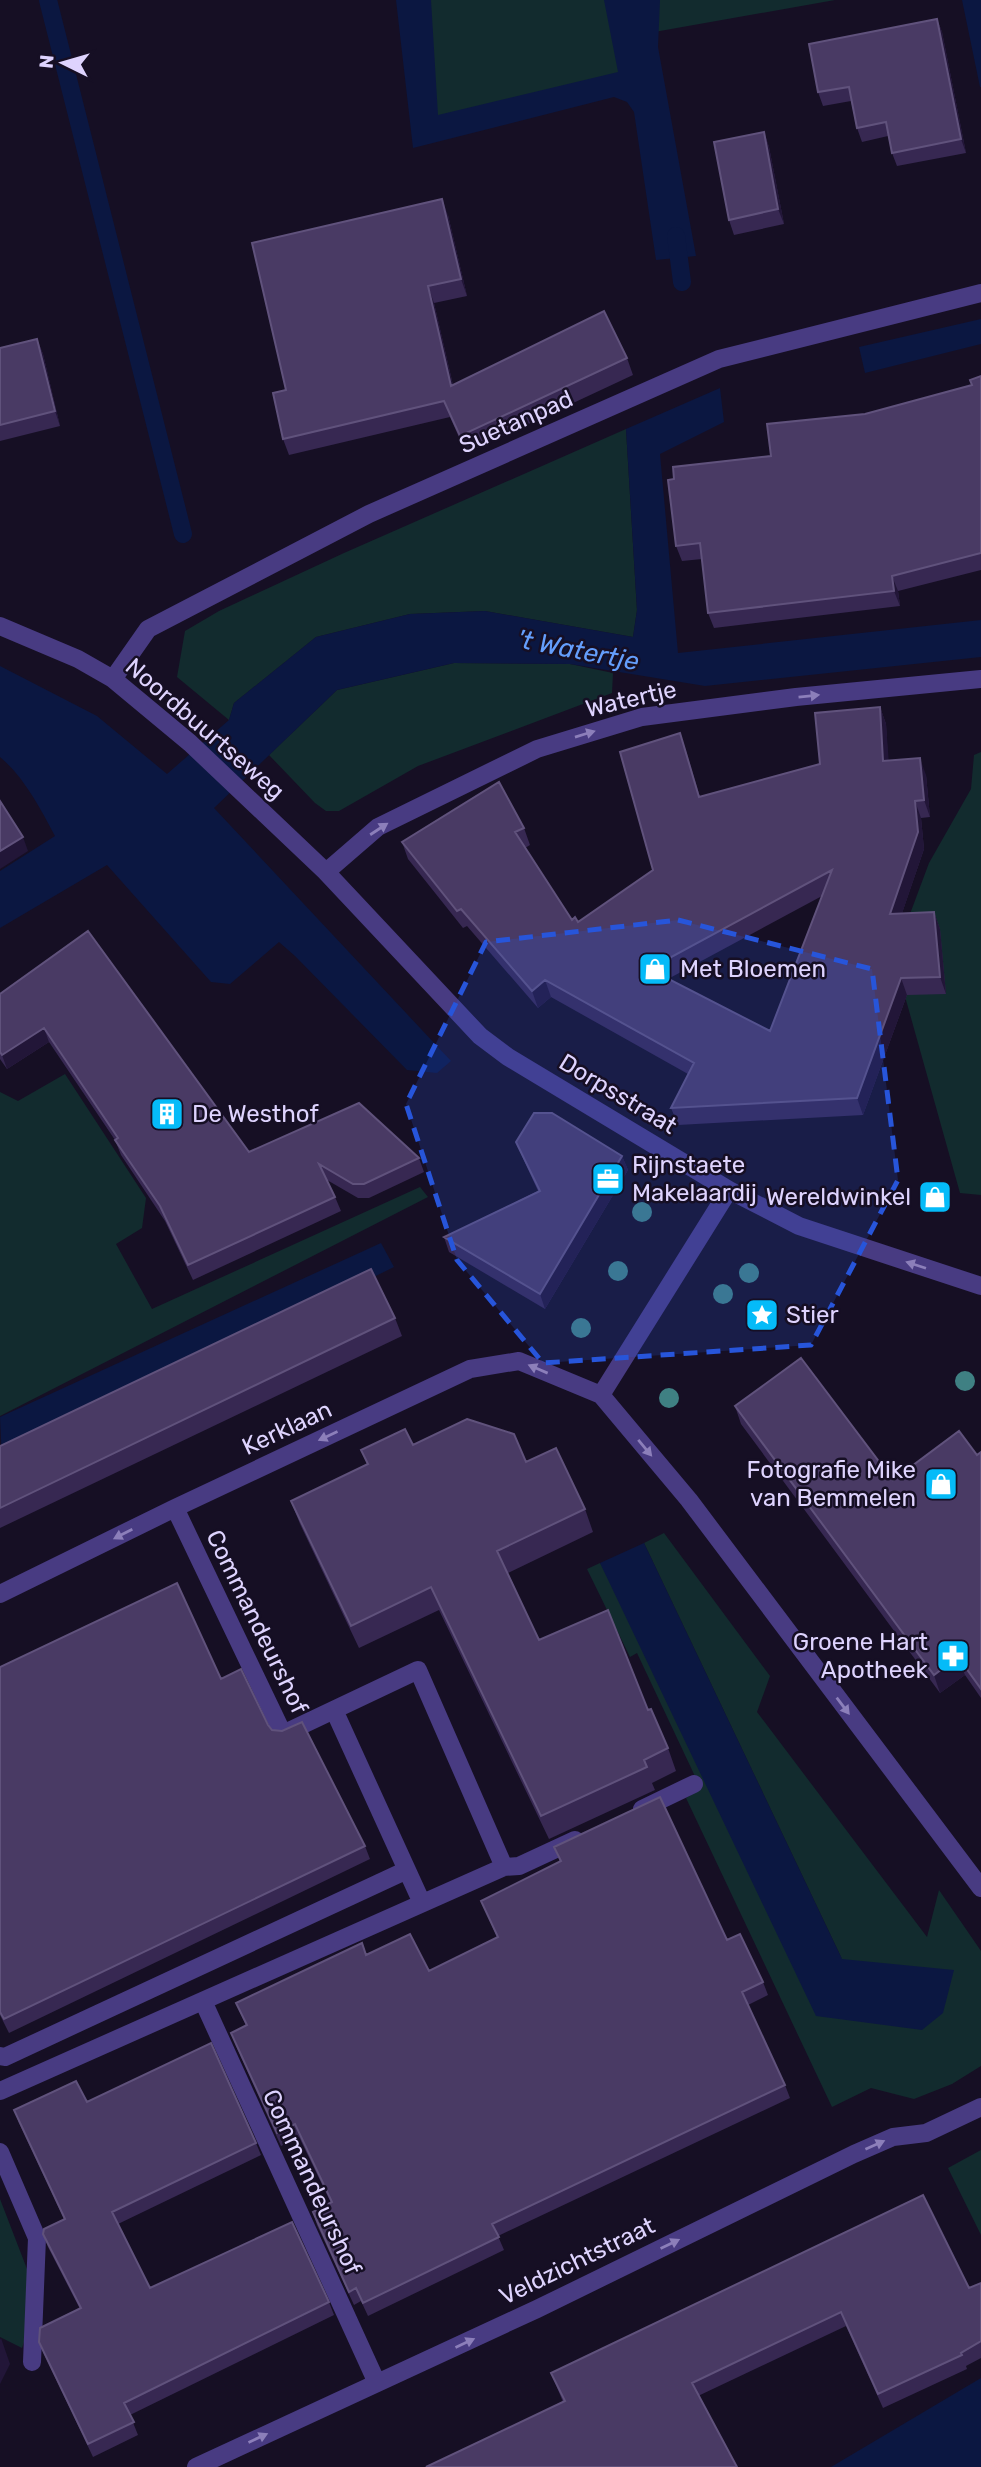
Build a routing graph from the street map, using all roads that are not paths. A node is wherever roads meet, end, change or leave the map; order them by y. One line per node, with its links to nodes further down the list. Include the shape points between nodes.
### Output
1 (981, 293): 4 (street, Suetanpad, via 719,359 369,514 148,629)
2 (0, 626): 4 (street, Noordbuurtseweg)
3 (981, 678): 5 (street, Watertje, one-way to 3, via 390,821 537,749 642,717)
4 (113, 679): 5 (street, Noordbuurtseweg, via 190,743)
5 (326, 872): 6 (street, Dorpsstraat, via 480,1036)
6 (729, 1190): 7 (street, Dorpsstraat, one-way to 6, via 799,1226); 8 (street)
7 (981, 1286)
8 (601, 1395): 9 (street, Kerklaan, one-way to 9, via 519,1360 470,1369); 17 (street, one-way to 17, via 689,1500)
9 (175, 1508): 10 (street, Kerklaan, one-way to 10); 11 (street, Commandeurshof, via 283,1734)
10 (0, 1594)
11 (334, 1710): 15 (street, Commandeurshof, via 418,1671); 16 (street)
12 (694, 1784): 13 (street)
13 (632, 1813)
14 (594, 1831): 15 (street, via 519,1866)
15 (504, 1867): 18 (street)
16 (407, 1870): 18 (street); 19 (street)
17 (981, 1888)
18 (422, 1903): 20 (street)
19 (225, 1955): 20 (street); 22 (street)
20 (239, 1985): 21 (street)
21 (203, 2001): 24 (street); 29 (street, Commandeurshof)
22 (51, 2035): 23 (street); 24 (street)
23 (0, 2056)
24 (66, 2062): 25 (street)
25 (0, 2091)
26 (981, 2107): 29 (street, Veldzichtstraat, one-way to 26, via 853,2154 893,2137 926,2133)
27 (0, 2151): 28 (street, via 37,2238)
28 (32, 2362)
29 (377, 2383): 30 (street, Veldzichtstraat, one-way to 29)
30 (197, 2467)

